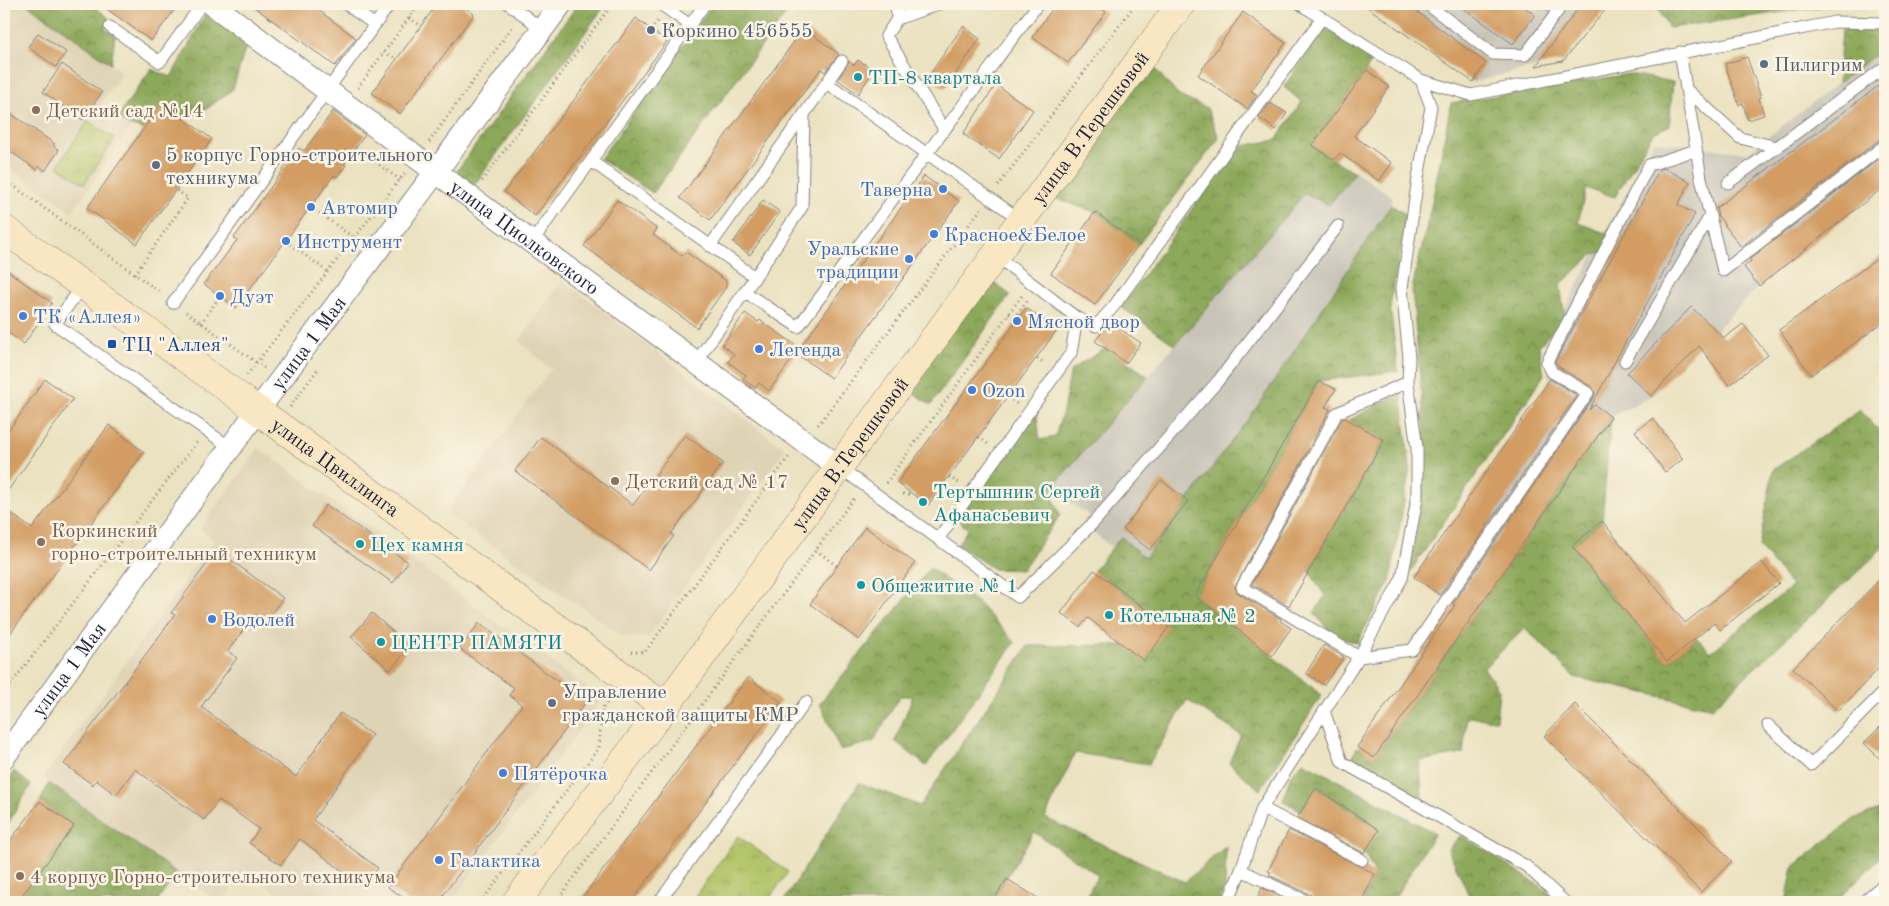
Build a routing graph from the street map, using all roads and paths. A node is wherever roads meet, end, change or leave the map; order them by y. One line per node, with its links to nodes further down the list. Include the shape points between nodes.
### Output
1 (202, 4): 29 (lane, via 160,62)
2 (212, 4): 39 (street, улица Циолковского)
3 (321, 4): 20 (path)
4 (346, 4): 26 (lane)
5 (390, 4): 26 (lane)
6 (419, 4): 22 (path)
7 (509, 4): 21 (lane)
8 (561, 4): 30 (street, улица 1 Мая)
9 (612, 4): 51 (path, via 478,187)
10 (660, 4): 27 (lane)
11 (705, 4): 27 (lane)
12 (896, 4): 24 (lane)
13 (939, 4): 24 (lane)
14 (1038, 4): 42 (lane)
15 (1130, 4): 55 (path, via 1134,6)
16 (1300, 4): 23 (lane)
17 (1426, 4): 18 (lane, via 1493,54 1525,55 1558,11)
18 (1549, 4)
19 (1175, 6): 58 (main road, улица В.Терешковой)
20 (317, 9)
21 (522, 14): 30 (lane); 48 (path)
22 (409, 17): 28 (path); 31 (path)
23 (1322, 18): 36 (lane); 76 (lane, via 1114,306 1096,326)
24 (897, 19): 42 (lane, via 886,36)
25 (1885, 23): 32 (lane, via 1835,22)
26 (375, 25): 39 (lane)
27 (690, 25): 49 (lane)
28 (421, 26)
29 (110, 27)
30 (542, 29): 51 (street, улица 1 Мая)
31 (384, 52): 33 (path); 40 (path)
32 (1680, 52): 36 (lane, via 1471,94); 38 (lane)
33 (396, 60)
34 (842, 61): 37 (lane)
35 (1885, 67): 45 (lane)
36 (1422, 80): 83 (lane, via 1431,107 1402,288 1409,358)
37 (827, 83): 41 (lane); 47 (lane)
38 (1686, 89): 45 (lane, via 1740,138); 46 (lane)
39 (328, 91): 40 (street, улица Циолковского); 73 (lane)
40 (346, 104): 48 (street, улица Циолковского)
41 (804, 116): 64 (lane); 68 (lane, via 802,207)
42 (944, 129): 47 (lane)
43 (1885, 145): 57 (lane, via 1723,271)
44 (356, 147): 52 (path)
45 (1777, 147): 53 (lane)
46 (1696, 150): 57 (lane); 98 (lane, via 1649,165 1547,362 1552,372 1588,394 1412,650)
47 (927, 153): 55 (lane); 70 (lane, via 798,327)
48 (417, 158): 51 (street, улица Циолковского); 52 (path)
49 (591, 161): 63 (lane); 64 (lane)
50 (4, 178): 67 (path)
51 (444, 178): 63 (street, улица Циолковского); 82 (street, улица 1 Мая)
52 (400, 180): 61 (path)
53 (1728, 183)
54 (176, 190): 67 (path, via 188,198)
55 (990, 198): 58 (lane); 89 (path, via 812,434)
56 (311, 207): 61 (path)
57 (1710, 216): 78 (lane)
58 (1020, 220): 65 (main road, улица В.Терешковой)
59 (1338, 226): 93 (lane, via 1218,381 1094,522 1018,597)
60 (4, 229): 69 (main road, улица Цвиллинга)
61 (354, 238): 66 (path)
62 (286, 241): 66 (path)
63 (532, 242): 80 (street, улица Циолковского)
64 (710, 246): 68 (lane)
65 (995, 255): 76 (lane); 91 (main road, улица В.Терешковой)
66 (328, 272): 81 (path)
67 (135, 274): 73 (path)
68 (755, 277): 70 (lane)
69 (83, 285): 84 (main road, улица Цвиллинга); 88 (lane, via 55,324)
70 (745, 292): 80 (lane)
71 (220, 296): 77 (path)
72 (1030, 298): 74 (path); 75 (path, via 1024,294); 75 (path, via 1016,319)
73 (173, 303): 77 (path)
74 (1037, 303)
75 (1009, 314): 92 (path)
76 (1077, 318): 93 (lane, via 1071,353)
77 (200, 323): 81 (path)
78 (1625, 361)
79 (323, 362): 85 (path)
80 (696, 362): 89 (street, улица Циолковского)
81 (256, 363): 82 (path); 84 (path)
82 (280, 380): 85 (path); 86 (street, улица 1 Мая)
83 (1408, 382): 98 (lane, via 1417,448 1417,499 1402,578); 98 (lane, via 1337,413 1242,587)
84 (234, 393): 86 (main road, улица Цвиллинга)
85 (300, 394): 87 (path)
86 (258, 410): 90 (street, улица 1 Мая); 99 (main road, улица Цвиллинга)
87 (286, 413)
88 (206, 430): 90 (lane); 101 (path)
89 (801, 439): 91 (street, улица Циолковского); 97 (path)
90 (231, 448): 106 (street, улица 1 Мая)
91 (839, 467): 92 (lane); 103 (main road, улица В.Терешковой)
92 (877, 495): 93 (lane); 94 (path, via 856,496)
93 (938, 539)
94 (816, 550): 95 (path); 113 (path)
95 (837, 566)
96 (624, 647): 97 (path, via 632,653)
97 (644, 652): 99 (path)
98 (1359, 658): 104 (lane)
99 (625, 678): 103 (main road, улица Цвиллинга); 111 (path, via 602,709 599,748)
100 (1885, 690): 105 (lane, via 1811,765)
101 (4, 693)
102 (806, 702): 114 (lane)
103 (665, 707): 112 (main road, улица В.Терешковой)
104 (1324, 711): 107 (lane); 117 (lane, via 1342,762 1526,866)
105 (1768, 725)
106 (4, 756)
107 (1262, 808): 108 (lane); 109 (lane)
108 (1362, 860)
109 (1241, 870): 115 (lane); 116 (lane)
110 (1885, 883): 118 (lane)
111 (481, 902)
112 (516, 902)
113 (556, 902)
114 (659, 902)
115 (1228, 902)
116 (1308, 902)
117 (1565, 902)
118 (1863, 902)

